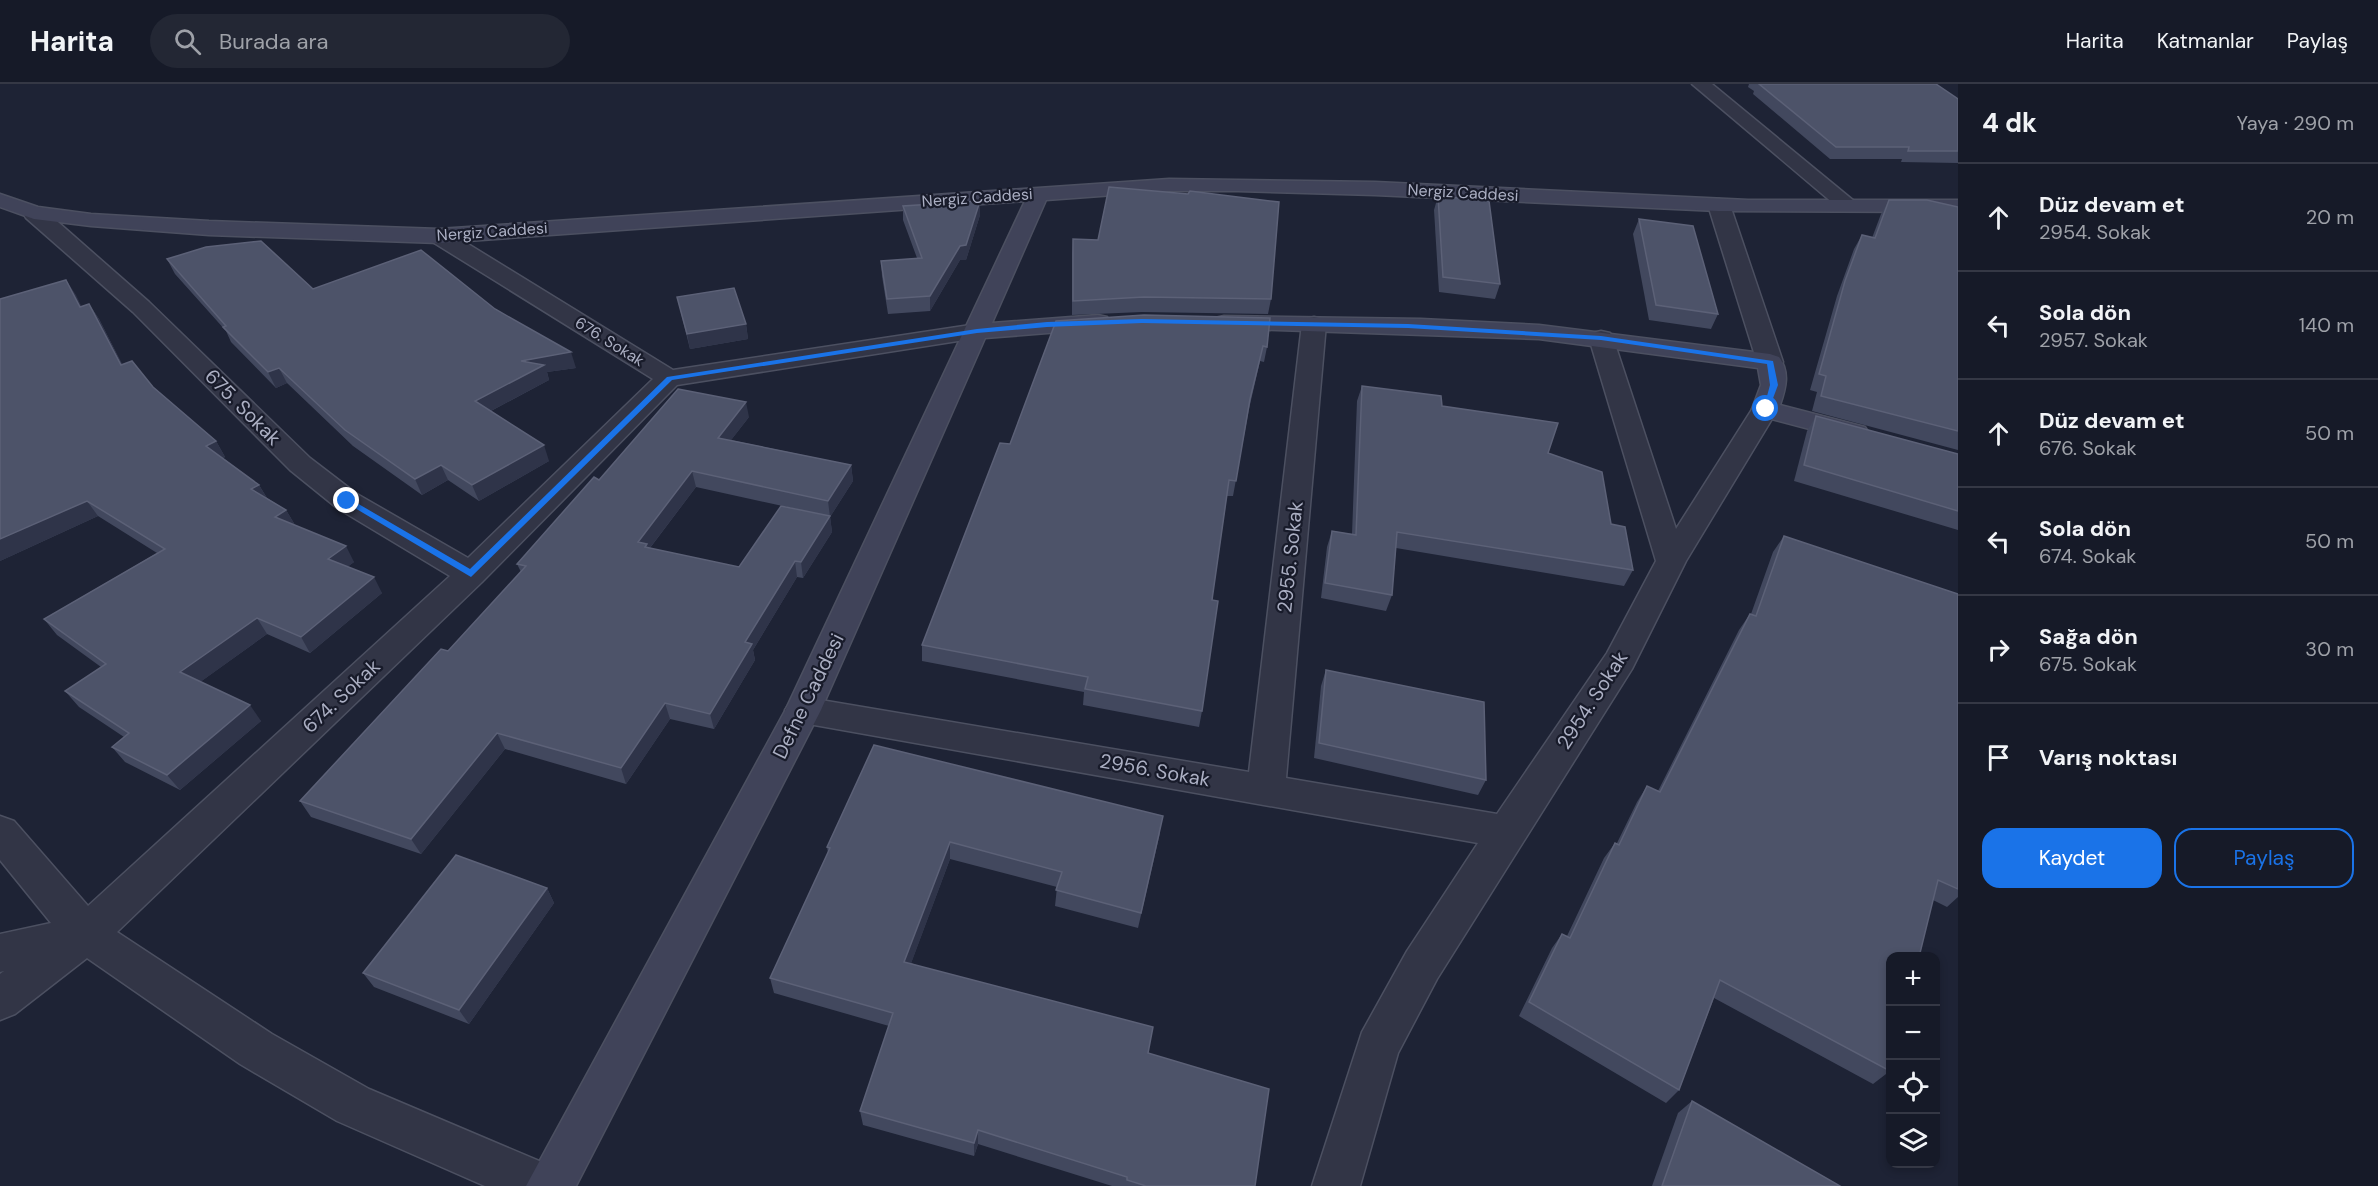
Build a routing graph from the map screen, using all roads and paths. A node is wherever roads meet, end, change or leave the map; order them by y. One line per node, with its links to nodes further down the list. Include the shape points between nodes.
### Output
1 (1701, 84): 5 (street)
2 (1039, 193): 4 (street, Nergiz Caddesi, via 1169,185 1272,185); 8 (street, Nergiz Caddesi); 12 (street, Defne Caddesi)
3 (0, 200): 7 (street, Nergiz Caddesi)
4 (1719, 205): 5 (street, Nergiz Caddesi); 14 (street, 2954. Sokak)
5 (1847, 205): 6 (street, Nergiz Caddesi)
6 (1958, 206)
7 (34, 213): 8 (street, Nergiz Caddesi, via 210,228); 19 (street, 675. Sokak, via 141,307 300,464 347,501)
8 (439, 236): 15 (street, 676. Sokak)
9 (1122, 322): 12 (street)
10 (1200, 322): 11 (street)
11 (1314, 324): 13 (street, via 1478,328); 21 (street, 2955. Sokak)
12 (977, 331): 15 (street); 20 (street, Defne Caddesi)
13 (1601, 338): 14 (street); 18 (street)
14 (1770, 362): 16 (street, 2954. Sokak, via 1774,385)
15 (669, 378): 19 (street, 674. Sokak)
16 (1766, 409): 17 (street); 18 (street, 2954. Sokak)
17 (1879, 440)
18 (1671, 561): 23 (street, 2954. Sokak, via 1620,660)
19 (471, 574): 24 (street, 674. Sokak)
20 (803, 710): 21 (street, 2956. Sokak); 28 (street, Defne Caddesi)
21 (1266, 789): 23 (street, 2956. Sokak)
22 (0, 832): 24 (street)
23 (1506, 832): 29 (street, 2954. Sokak, via 1422,965 1378,1047)
24 (86, 934): 25 (street); 26 (street, 674. Sokak); 27 (street, via 256,1049 353,1105)
25 (0, 954)
26 (0, 1000)
27 (541, 1186)
28 (550, 1186)
29 (1336, 1186)

